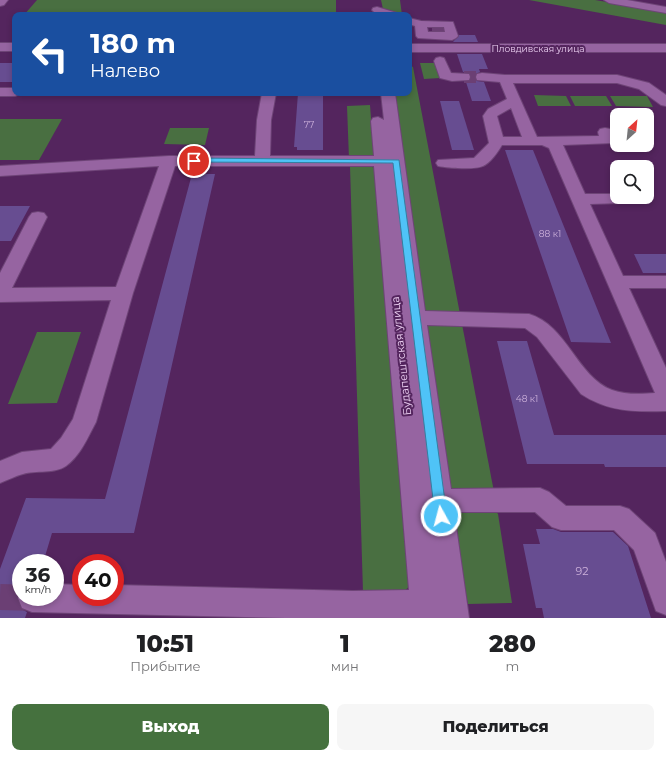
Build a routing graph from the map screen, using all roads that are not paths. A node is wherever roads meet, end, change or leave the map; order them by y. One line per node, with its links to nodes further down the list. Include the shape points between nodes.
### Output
1 (2, 0): 3 (street)
2 (609, 0): 4 (street)
3 (0, 3)
4 (666, 10)
5 (412, 21): 6 (street)
6 (436, 29)
7 (0, 47): 8 (street)
8 (12, 47)
9 (412, 48): 10 (street, Пловдивская улица)
10 (666, 48)
11 (440, 62): 12 (street, via 445,75)
12 (464, 77)
13 (482, 77): 14 (street)
14 (505, 79): 20 (street); 21 (street, via 617,79 644,86)
15 (0, 92): 16 (street)
16 (12, 92)
17 (268, 96): 26 (street, via 264,120)
18 (376, 96): 27 (street, Будапештская улица)
19 (388, 96): 27 (street, Будапештская улица)
20 (514, 100): 23 (street); 24 (street, via 490,116)
21 (666, 102)
22 (605, 132): 23 (street, via 608,140)
23 (537, 140): 24 (street); 30 (street, via 555,145)
24 (497, 141): 28 (street, via 478,163)
25 (170, 160): 26 (street); 29 (street); 36 (street)
26 (262, 161): 27 (street)
27 (389, 161): 38 (street, Будапештская улица)
28 (444, 163)
29 (0, 170)
30 (580, 199): 31 (street); 33 (street)
31 (610, 199)
32 (38, 217): 35 (street)
33 (616, 282): 34 (street); 39 (street)
34 (666, 282)
35 (0, 292)
36 (123, 293): 37 (street); 41 (street, via 84,422 70,445 57,458 22,463)
37 (0, 296)
38 (406, 317): 40 (street, via 529,321 544,332 589,388 597,394 618,402); 42 (street, Будапештская улица)
39 (666, 392)
40 (666, 402)
41 (0, 472)
42 (427, 501): 44 (street, via 540,500 561,518 620,518 645,542); 46 (street, Будапештская улица); 47 (street, Будапештская улица)
43 (64, 601): 45 (street)
44 (666, 601)
45 (157, 610): 46 (street, via 353,606)
46 (425, 611)
47 (454, 618)

